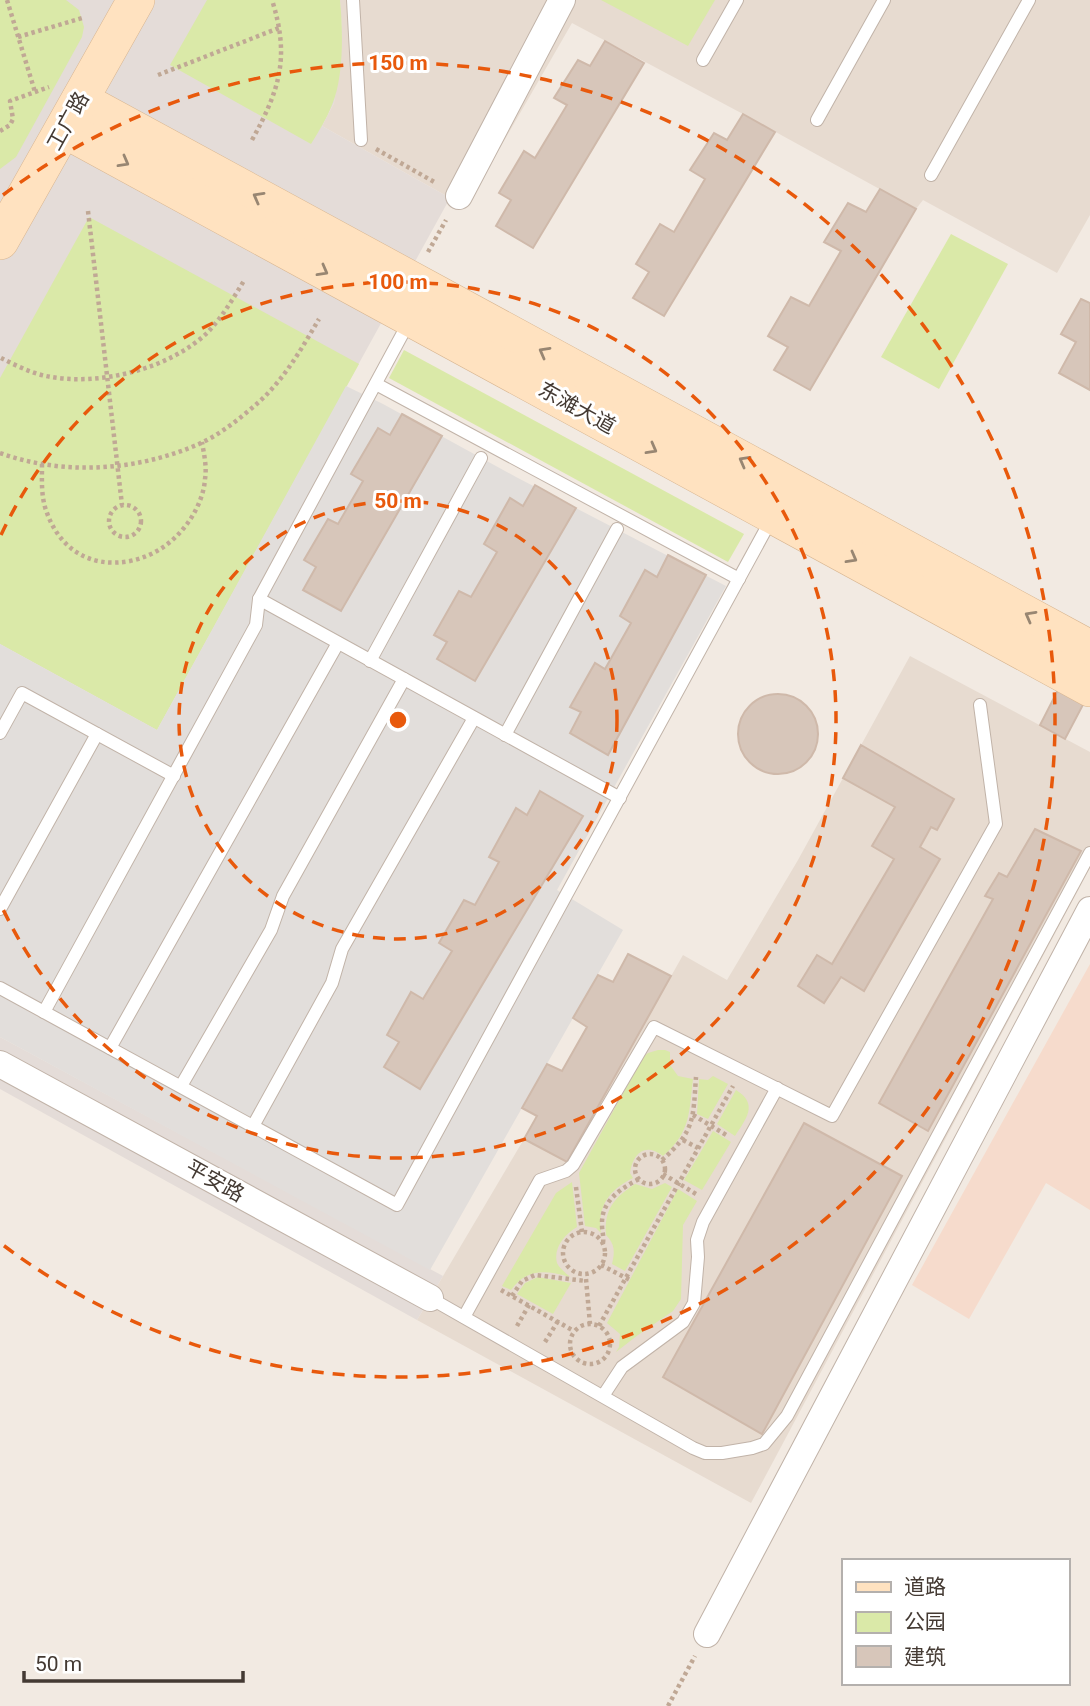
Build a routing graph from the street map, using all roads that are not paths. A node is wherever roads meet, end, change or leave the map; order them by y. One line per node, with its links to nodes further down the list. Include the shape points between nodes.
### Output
1 (136, 0): 8 (street, 工广路)
2 (353, 0): 10 (lane)
3 (562, 0): 12 (street)
4 (737, 0): 7 (lane)
5 (884, 0): 9 (lane)
6 (1029, 0): 11 (lane)
7 (703, 60)
8 (73, 112): 13 (street, 工广路); 14 (street, 东滩大道)
9 (817, 120)
10 (361, 141)
11 (931, 175)
12 (459, 196)
13 (0, 242)
14 (418, 299): 15 (lane); 17 (street, 东滩大道)
15 (376, 384): 19 (lane); 20 (lane)
16 (481, 458): 23 (lane)
17 (782, 501): 19 (lane); 22 (street, 东滩大道, one-way to 17); 25 (street, 东滩大道, one-way to 25)
18 (617, 529): 30 (lane)
19 (739, 579): 32 (lane)
20 (259, 599): 21 (lane); 31 (lane, via 257,625)
21 (338, 643): 23 (lane); 38 (lane)
22 (1090, 649)
23 (370, 661): 24 (lane)
24 (404, 679): 27 (lane); 40 (lane, via 283,896 271,930)
25 (1090, 688)
26 (980, 705): 41 (lane, via 996,824 832,1116)
27 (474, 718): 30 (lane); 42 (lane, via 342,949 332,983)
28 (0, 733): 29 (lane, via 22,693)
29 (97, 734): 31 (lane); 34 (lane)
30 (505, 735): 32 (lane)
31 (174, 776): 37 (lane)
32 (620, 798): 42 (lane, via 397,1205)
33 (1090, 853): 45 (lane, via 775,1433 752,1448 705,1453)
34 (0, 909)
35 (1090, 910): 46 (street)
36 (0, 988): 37 (lane)
37 (44, 1012): 38 (lane)
38 (110, 1048): 40 (lane)
39 (0, 1064): 43 (street, 平安路)
40 (181, 1087): 42 (lane)
41 (777, 1088): 44 (lane, via 654,1027 573,1165 540,1180); 45 (lane, via 703,1222 697,1240 694,1303 683,1322 622,1367)
42 (253, 1126)
43 (430, 1298): 44 (lane)
44 (464, 1317): 45 (lane)
45 (603, 1396)
46 (707, 1633)

